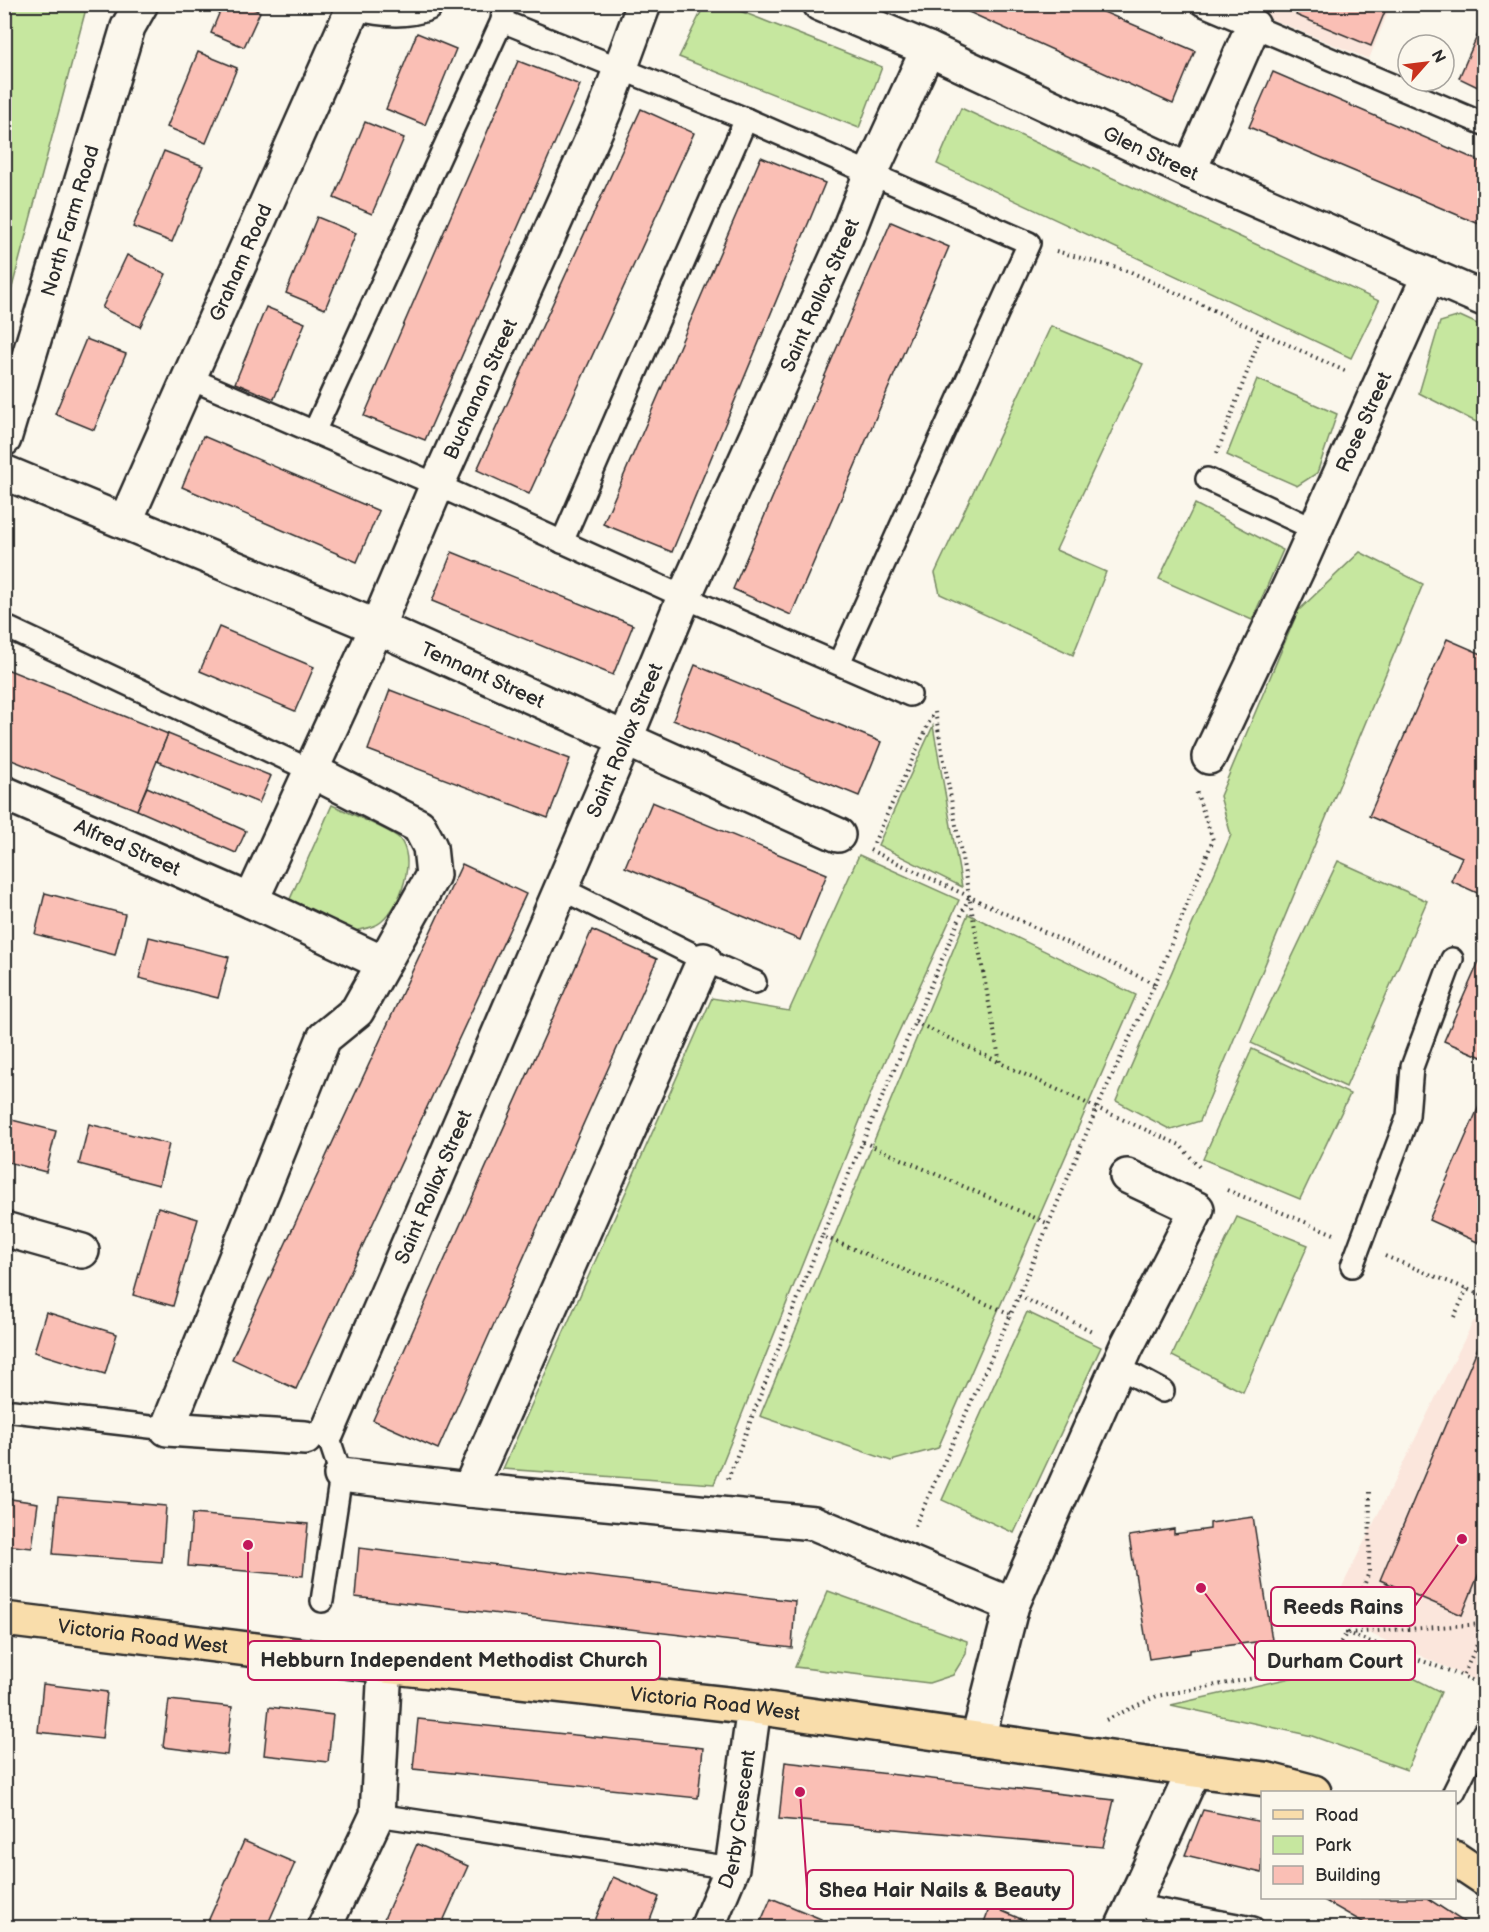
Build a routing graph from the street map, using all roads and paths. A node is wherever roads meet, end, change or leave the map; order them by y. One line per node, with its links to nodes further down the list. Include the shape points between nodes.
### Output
1 (141, 4): 22 (street, North Farm Road, via 128,27)
2 (357, 4): 3 (street, via 382,9); 19 (street, Graham Road)
3 (426, 4)
4 (644, 4): 10 (street, Buchanan Street)
5 (820, 4): 9 (street, Glen Street)
6 (1202, 4): 8 (lane)
7 (503, 13): 10 (lane); 21 (lane)
8 (1253, 26): 12 (lane); 13 (street)
9 (928, 49): 13 (street, Glen Street); 14 (street, Saint Rollox Street)
10 (621, 69): 11 (lane); 25 (street, Buchanan Street)
11 (746, 119): 14 (lane); 28 (lane)
12 (1485, 124)
13 (1189, 171): 16 (street, Glen Street)
14 (871, 173): 15 (lane); 29 (street, Saint Rollox Street)
15 (1029, 243): 18 (path, via 1131,272); 32 (lane)
16 (1429, 275): 17 (street, Glen Street); 20 (street, Rose Street)
17 (1485, 299)
18 (1262, 332): 20 (path); 24 (path)
19 (189, 378): 21 (lane); 26 (street, Graham Road)
20 (1379, 387): 27 (street, Rose Street)
21 (314, 432): 25 (lane)
22 (4, 439)
23 (4, 472): 26 (street, Tennant Street)
24 (1207, 479): 27 (lane)
25 (437, 485): 28 (lane); 31 (street, Buchanan Street)
26 (125, 522): 31 (street, Tennant Street)
27 (1316, 530): 35 (street, Rose Street)
28 (562, 542): 29 (lane)
29 (684, 597): 32 (lane); 34 (street, Saint Rollox Street)
30 (4, 626): 36 (lane)
31 (377, 627): 34 (street, Tennant Street); 36 (street, Buchanan Street)
32 (839, 663): 33 (lane)
33 (910, 695)
34 (625, 740): 38 (street, Tennant Street); 40 (street, Saint Rollox Street)
35 (1209, 757): 47 (path, via 1195,790 1212,840)
36 (312, 771): 42 (street); 45 (street, via 419,826 430,847 433,875)
37 (4, 793): 42 (street, Alfred Street)
38 (838, 835): 39 (path)
39 (871, 850): 41 (path); 41 (path, via 935,710)
40 (560, 888): 44 (lane); 67 (street, Saint Rollox Street)
41 (969, 897): 47 (path); 48 (path); 49 (path)
42 (251, 901): 45 (street, Alfred Street)
43 (1452, 959): 58 (lane, via 1412,1067 1408,1116)
44 (704, 960): 46 (lane); 69 (street)
45 (383, 963): 66 (street, via 357,1011 324,1038)
46 (755, 982)
47 (1155, 984): 50 (path)
48 (915, 1022): 49 (path); 51 (path)
49 (1000, 1063): 50 (path)
50 (1097, 1108): 53 (path, via 1180,1145); 54 (path)
51 (863, 1142): 54 (path); 56 (path)
52 (1127, 1176): 63 (street, via 1197,1209)
53 (1207, 1177)
54 (1049, 1224): 60 (path)
55 (4, 1229): 57 (street)
56 (822, 1236): 61 (path); 71 (path)
57 (82, 1251)
58 (1352, 1266)
59 (1467, 1289): 62 (path)
60 (1019, 1296): 61 (path); 63 (path)
61 (1011, 1314): 72 (path)
62 (1454, 1317)
63 (1122, 1358): 64 (lane); 74 (street)
64 (1163, 1391)
65 (13, 1411): 66 (lane)
66 (167, 1429): 67 (street)
67 (316, 1436): 68 (lane)
68 (341, 1475): 69 (street); 73 (lane)
69 (469, 1490): 71 (street)
70 (1370, 1492): 78 (path, via 1369,1572)
71 (715, 1514): 72 (street, via 814,1523)
72 (900, 1559): 74 (street)
73 (322, 1601)
74 (1012, 1605): 85 (street)
75 (4, 1619): 79 (main road, Victoria Road West)
76 (1485, 1624): 78 (path)
77 (1485, 1629): 80 (path)
78 (1347, 1633): 80 (path); 83 (path, via 1337,1647 1309,1668 1157,1696)
79 (386, 1666): 82 (main road, Victoria Road West); 89 (street)
80 (1463, 1676): 81 (path)
81 (1485, 1686)
82 (754, 1707): 85 (main road, Victoria Road West); 91 (street, Derby Crescent)
83 (1105, 1720)
84 (1485, 1732): 88 (lane)
85 (978, 1739): 86 (main road, Victoria Road West)
86 (1194, 1770): 87 (main road, Victoria Road West, via 1265,1779); 93 (street)
87 (1310, 1791)
88 (1455, 1791)
89 (377, 1815): 91 (lane); 94 (street)
90 (1456, 1859): 92 (main road)
91 (732, 1868): 95 (street, Derby Crescent)
92 (1485, 1878)
93 (1127, 1916): 96 (lane)
94 (324, 1928)
95 (707, 1928)
96 (1253, 1928)

